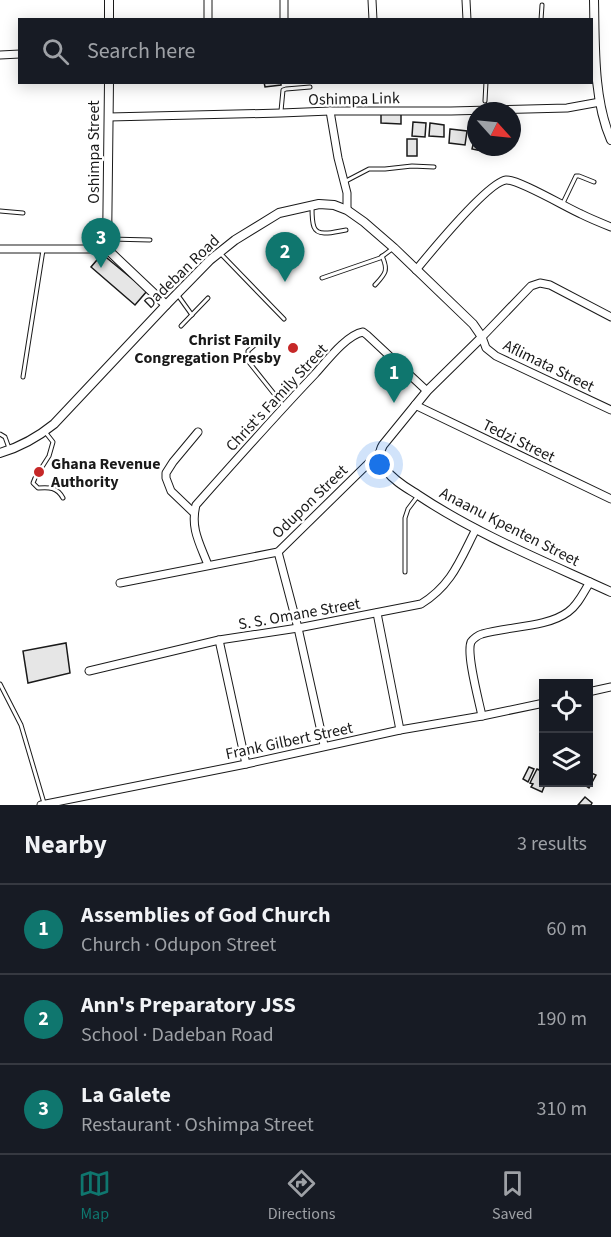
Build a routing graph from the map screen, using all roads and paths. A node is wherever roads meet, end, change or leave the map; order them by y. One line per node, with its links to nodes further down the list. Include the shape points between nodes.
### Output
1 (109, 0): 8 (street)
2 (208, 0): 9 (street)
3 (284, 0): 10 (street)
4 (372, 0): 11 (street)
5 (466, 0): 12 (street)
6 (594, 0): 14 (street)
7 (542, 5): 13 (lane)
8 (109, 18)
9 (208, 18)
10 (285, 18)
11 (372, 18)
12 (467, 18)
13 (541, 18)
14 (593, 46): 21 (street)
15 (18, 54): 16 (street)
16 (0, 55)
17 (109, 84): 24 (street, Oshimpa Street)
18 (486, 84): 20 (lane)
19 (310, 87): 23 (lane, via 283,90)
20 (485, 101)
21 (600, 102): 22 (street, Oshimpa Link, via 567,108); 25 (street)
22 (330, 111): 23 (street, Oshimpa Link); 27 (street)
23 (281, 113): 24 (street, Oshimpa Link)
24 (109, 117): 36 (street, Oshimpa Street)
25 (611, 140)
26 (434, 167): 27 (lane, via 369,169)
27 (344, 182): 31 (street)
28 (594, 183): 29 (lane, via 576,176)
29 (562, 205): 34 (street); 44 (street, via 521,184 507,180 499,183 437,243)
30 (311, 206): 31 (street, Dadeban Road, via 334,205); 35 (lane, via 317,231); 42 (street, Dadeban Road, via 279,213)
31 (347, 210): 39 (street, Dadeban Road)
32 (0, 211): 33 (lane)
33 (23, 213)
34 (611, 227)
35 (346, 230)
36 (108, 239): 37 (lane); 41 (street, Oshimpa Street)
37 (150, 240)
38 (44, 248): 40 (street); 41 (street); 56 (lane)
39 (394, 248): 43 (lane); 44 (street, Dadeban Road)
40 (0, 249)
41 (107, 249): 49 (street)
42 (219, 252): 47 (street, Dadeban Road); 52 (lane)
43 (382, 256): 45 (lane); 46 (lane, via 386,271)
44 (416, 270): 55 (street, Dadeban Road, via 473,324)
45 (322, 278)
46 (375, 285)
47 (177, 294): 49 (street, Dadeban Road); 50 (lane)
48 (208, 298): 50 (lane)
49 (166, 305): 61 (street, Dadeban Road)
50 (192, 315): 53 (lane)
51 (611, 316): 55 (street, Odupon Street, via 540,283 531,286)
52 (284, 319)
53 (181, 326)
54 (266, 335): 59 (lane, via 248,351 248,361)
55 (482, 338): 57 (street, Odupon Street); 60 (street, Aflimata Street, via 496,356)
56 (23, 377)
57 (427, 391): 58 (street, Odupon Street); 59 (street, Christ's Family Street, via 363,332 341,346)
58 (415, 405): 65 (street, Odupon Street); 68 (street, Tedzi Street)
59 (284, 406): 69 (street, Christ's Family Street, via 196,505)
60 (611, 410)
61 (45, 432): 64 (street, Dadeban Road); 67 (lane, via 52,449 33,483 38,488 51,487)
62 (198, 432): 69 (street, via 166,473 171,491)
63 (0, 434): 64 (lane, via 5,437)
64 (5, 451)
65 (379, 453): 66 (street, Anaanu Kpenten Street, via 388,473); 71 (street, Odupon Street)
66 (418, 495): 70 (street, Anaanu Kpenten Street); 73 (lane, via 405,518)
67 (63, 498)
68 (611, 499)
69 (194, 513): 72 (street, via 194,526)
70 (476, 529): 74 (street, Anaanu Kpenten Street); 77 (street, S. S. Omane Street, via 446,583 434,596 421,604)
71 (278, 552): 72 (street, Odupon Street); 78 (street)
72 (208, 564): 75 (street, Odupon Street)
73 (405, 572)
74 (590, 582): 76 (street, Anaanu Kpenten Street); 85 (street, via 578,602 560,617 479,634 472,641 470,653)
75 (120, 583)
76 (611, 592)
77 (378, 613): 78 (street, S. S. Omane Street); 86 (street)
78 (298, 628): 79 (street, S. S. Omane Street); 87 (street)
79 (219, 640): 80 (street, S. S. Omane Street); 88 (street)
80 (89, 671)
81 (0, 684): 89 (lane, via 21,725)
82 (611, 687): 83 (street)
83 (593, 691)
84 (539, 703): 85 (street, Frank Gilbert Street)
85 (482, 716): 86 (street, Frank Gilbert Street)
86 (400, 730): 87 (street, Frank Gilbert Street)
87 (324, 746): 88 (street, Frank Gilbert Street)
88 (246, 764): 89 (street, Frank Gilbert Street)
89 (43, 805)

